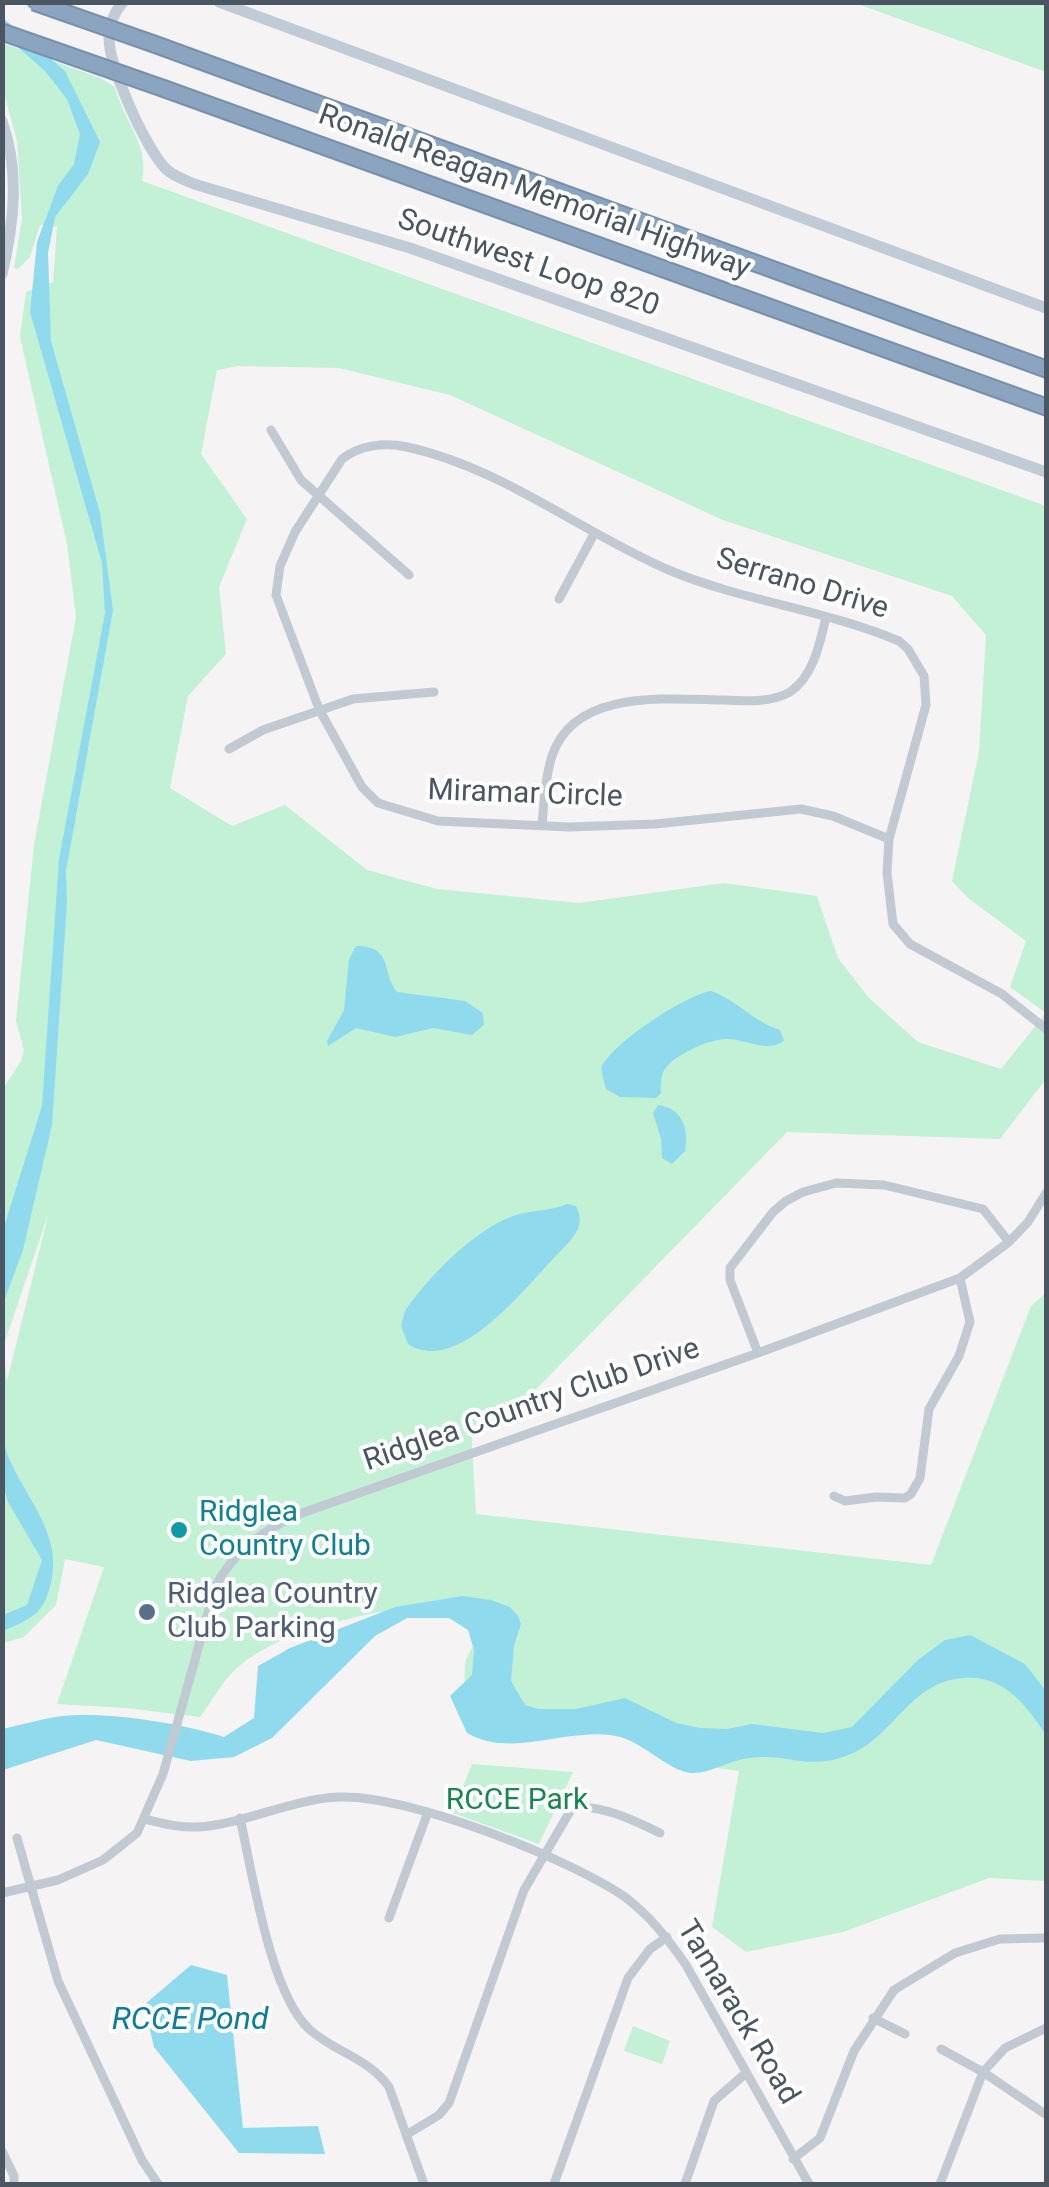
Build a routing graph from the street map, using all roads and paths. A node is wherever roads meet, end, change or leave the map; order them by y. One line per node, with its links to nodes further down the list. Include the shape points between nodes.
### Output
1 (34, 2): 9 (highway, Ronald Reagan Memorial Highway, bridge)
2 (124, 2): 12 (street, Southwest Loop 820, via 108,38 120,84 149,146 167,170 194,184 410,248)
3 (219, 2): 8 (street)
4 (2, 32): 10 (highway, Ronald Reagan Memorial Highway, bridge)
5 (4, 126): 6 (street)
6 (8, 169): 7 (street, via 12,220)
7 (3, 265)
8 (1046, 308)
9 (1046, 369)
10 (1046, 407)
11 (272, 430): 13 (street)
12 (1046, 472)
13 (318, 496): 14 (street, Serrano Drive, via 350,454 383,444 406,446 468,467); 15 (street); 19 (street, Miramar Circle, via 280,566 276,596)
14 (594, 534): 16 (street); 17 (street, Serrano Drive, via 674,572)
15 (410, 575)
16 (559, 600)
17 (826, 617): 21 (street, via 810,669 791,691 742,701 635,702 580,719 552,756); 22 (street, Serrano Drive, via 898,641 924,676 924,721)
18 (434, 692): 19 (street)
19 (319, 709): 20 (street); 21 (street, Miramar Circle, via 362,787 378,803 438,821)
20 (229, 750)
21 (542, 825): 22 (street, Miramar Circle, via 655,824 801,810 834,816)
22 (888, 840): 23 (street, Serrano Drive, via 890,915 903,937 1002,994)
23 (1046, 1029)
24 (1046, 1193): 25 (street, Ridglea Country Club Drive)
25 (1009, 1242): 26 (street, Ridglea Country Club Drive); 27 (street, via 984,1209 945,1198 862,1183 803,1192 773,1212 730,1268)
26 (960, 1278): 27 (street, Ridglea Country Club Drive); 28 (street, via 970,1322 929,1409 912,1494 845,1501)
27 (758, 1353): 31 (street, Ridglea Country Club Drive, via 278,1523 252,1542 220,1577)
28 (834, 1496)
29 (428, 1812): 30 (street, Tamarack Road, via 335,1797); 34 (street, Tamarack Road); 37 (street)
30 (240, 1818): 31 (street, Tamarack Road, via 195,1828); 47 (street, via 273,1959 298,2014 311,2031 380,2075)
31 (144, 1819): 35 (street, Ridglea Country Club Drive, via 129,1842 103,1860)
32 (660, 1833): 34 (street, via 581,1806 572,1808)
33 (16, 1838): 35 (street)
34 (544, 1854): 38 (street, Tamarack Road, via 626,1898); 47 (street, via 524,1890 449,2104)
35 (32, 1888): 36 (street, Ridglea Country Club Drive); 51 (street, via 58,1981)
36 (2, 1893)
37 (389, 1918)
38 (667, 1937): 44 (street, Tamarack Road); 53 (street, via 628,1978)
39 (1046, 1938): 40 (street, via 1000,1939 955,1953 894,1990)
40 (874, 2018): 42 (street); 49 (street, via 820,2138)
41 (1046, 2028): 45 (street, via 1005,2048)
42 (904, 2034)
43 (941, 2049): 45 (street)
44 (746, 2072): 49 (street, Tamarack Road); 54 (street, via 714,2101)
45 (983, 2072): 46 (street); 56 (street)
46 (1045, 2114)
47 (406, 2136): 52 (street)
48 (2, 2151): 50 (street)
49 (793, 2159): 55 (street, Tamarack Road)
50 (14, 2184)
51 (158, 2184)
52 (424, 2184)
53 (554, 2184)
54 (685, 2184)
55 (808, 2184)
56 (940, 2184)

